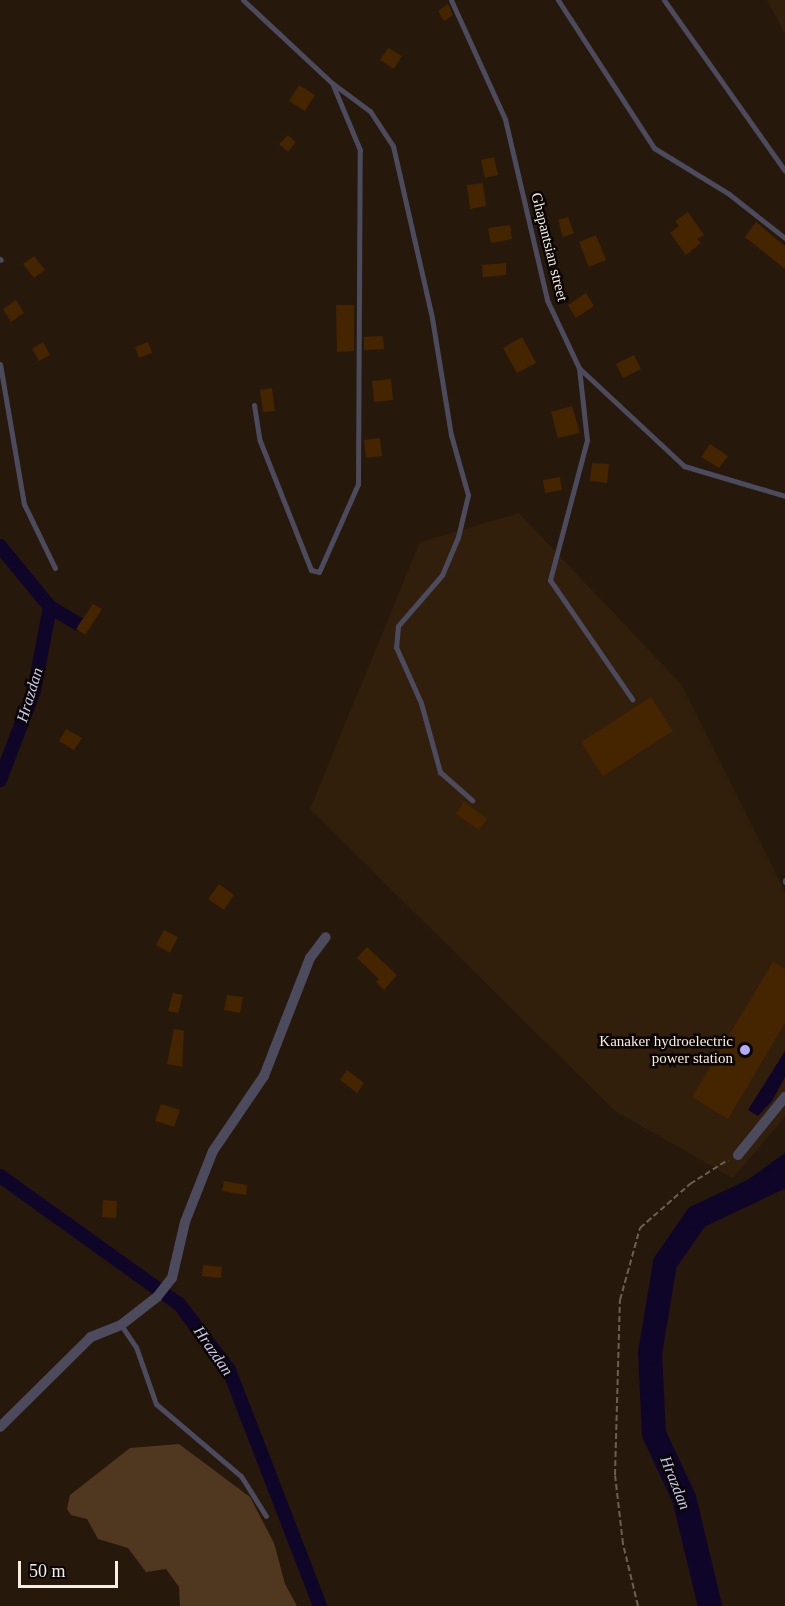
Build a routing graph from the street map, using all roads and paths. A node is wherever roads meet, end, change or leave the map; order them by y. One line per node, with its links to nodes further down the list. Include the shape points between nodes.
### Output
1 (243, 0): 5 (lane)
2 (451, 0): 9 (lane, Ghapantsian street, via 505,119 547,300)
3 (558, 0): 7 (lane, via 654,148 729,194)
4 (664, 0): 6 (lane)
5 (332, 83): 10 (lane, via 360,150 358,484 319,572 311,570 260,441); 14 (lane, via 370,111 393,146 432,318 451,435 468,495 458,537 442,575 398,626 396,646 421,703 440,772)
6 (785, 171)
7 (785, 238)
8 (0, 364): 12 (lane, via 24,504)
9 (579, 368): 11 (lane, Ghapantsian street, via 684,466); 13 (lane, via 587,440 550,580)
10 (254, 405)
11 (785, 496)
12 (55, 568)
13 (632, 699)
14 (472, 800)
15 (326, 938): 18 (street, via 310,958 264,1076 213,1150 185,1222 172,1278 157,1297)
16 (785, 1097): 17 (street)
17 (738, 1155): 21 (path, via 690,1184 640,1228 620,1300 615,1384 618,1513)
18 (121, 1325): 19 (street, via 91,1337); 20 (lane, via 136,1347 156,1404 241,1476)
19 (0, 1427)
20 (266, 1516)
21 (638, 1606)

